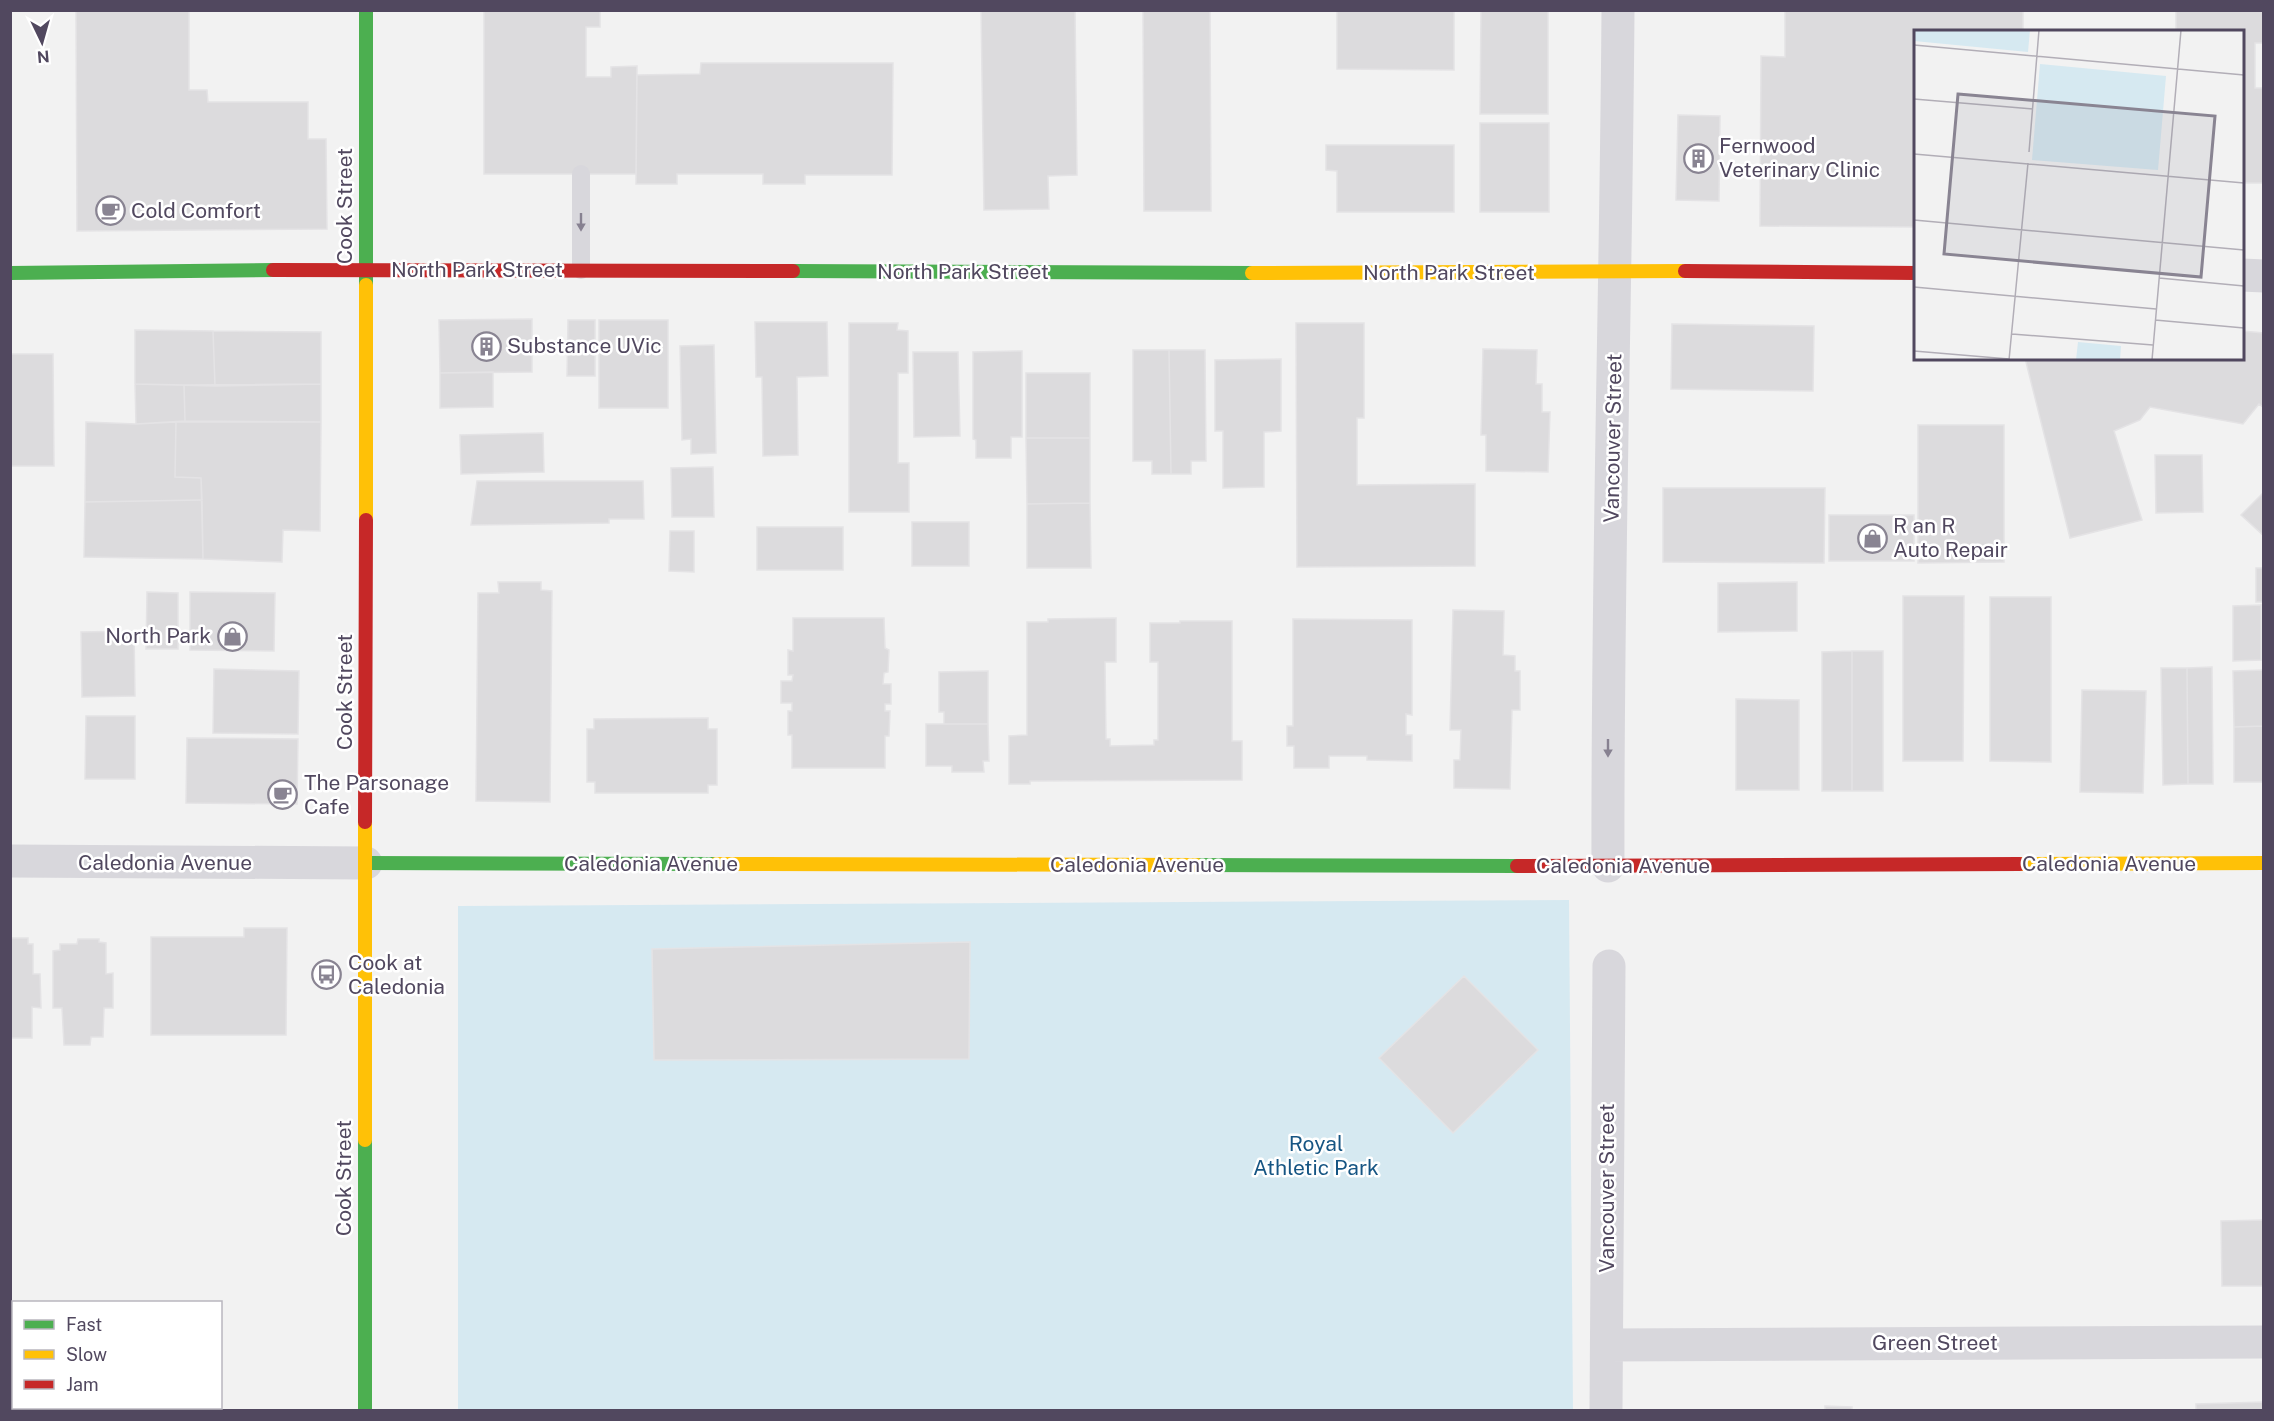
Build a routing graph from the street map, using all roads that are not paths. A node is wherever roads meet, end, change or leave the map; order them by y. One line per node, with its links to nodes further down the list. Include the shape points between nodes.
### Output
1 (366, 10): 4 (street, Cook Street)
2 (1618, 10): 7 (street, Vancouver Street)
3 (581, 174): 5 (lane, one-way to 5)
4 (366, 270): 5 (street, North Park Street); 6 (street, North Park Street); 12 (street, Cook Street)
5 (581, 270): 7 (street, North Park Street)
6 (10, 273)
7 (1616, 273): 8 (street, North Park Street); 14 (street, Vancouver Street, one-way to 14)
8 (1914, 273)
9 (2244, 275): 10 (street)
10 (2264, 276)
11 (10, 861): 12 (street, Caledonia Avenue)
12 (366, 863): 14 (street, Caledonia Avenue); 18 (street, Cook Street)
13 (2264, 863): 14 (street, Caledonia Avenue)
14 (1608, 866)
15 (1608, 966): 17 (street, Vancouver Street)
16 (2264, 1342): 17 (street, Green Street)
17 (1607, 1345): 19 (street, Vancouver Street)
18 (365, 1410)
19 (1606, 1410)

